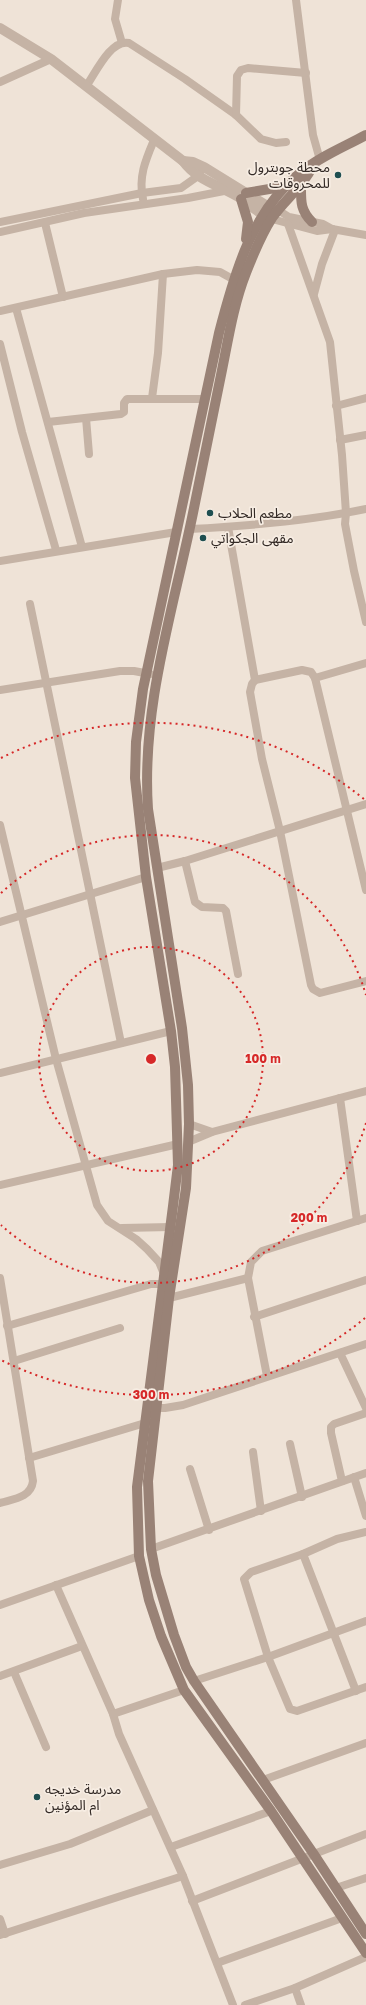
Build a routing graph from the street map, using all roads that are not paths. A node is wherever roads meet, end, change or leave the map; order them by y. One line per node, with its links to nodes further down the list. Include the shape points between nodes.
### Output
1 (118, 0): 4 (street, via 115,19)
2 (296, 0): 6 (street)
3 (0, 28): 5 (street)
4 (122, 43): 8 (street, via 113,47); 9 (street, via 129,43)
5 (51, 58): 7 (street); 8 (street)
6 (306, 73): 9 (street, via 248,68 241,70 237,76); 13 (street)
7 (0, 82)
8 (87, 85): 11 (street)
9 (236, 115): 12 (street, via 261,139 276,143)
10 (366, 135): 13 (main road)
11 (154, 140): 14 (street, via 183,162 189,170); 18 (street, via 143,170)
12 (286, 142)
13 (316, 162): 15 (main road); 16 (main road)
14 (201, 171): 17 (street); 18 (street, via 181,188); 19 (street)
15 (301, 184): 22 (main road); 24 (main road, via 300,203)
16 (287, 186): 19 (main road); 22 (main road)
17 (224, 191): 19 (street); 20 (street)
18 (142, 193): 20 (street); 21 (street)
19 (243, 196): 22 (street); 30 (main road, via 248,222)
20 (144, 203): 21 (street)
21 (83, 209): 23 (street); 25 (street)
22 (270, 213): 24 (street); 26 (street); 30 (main road); 32 (main road)
23 (0, 222)
24 (312, 222): 27 (street)
25 (45, 223): 28 (street); 34 (street)
26 (288, 224): 27 (street, via 322,231); 33 (street)
27 (333, 229): 29 (street); 33 (street)
28 (0, 232)
29 (366, 235)
30 (244, 249): 32 (main road)
31 (163, 274): 32 (street, via 197,270 220,272); 34 (street); 39 (street, via 158,353)
32 (238, 282): 40 (main road, via 219,333); 49 (main road)
33 (314, 295): 42 (street, via 330,342)
34 (63, 297): 35 (street)
35 (16, 308): 36 (street); 44 (street)
36 (0, 311)
37 (0, 344): 38 (street)
38 (2, 358): 56 (street)
39 (152, 398): 40 (street); 43 (street, via 127,399 123,413)
40 (205, 398): 48 (main road)
41 (366, 398): 42 (street)
42 (336, 406): 46 (street)
43 (86, 418): 44 (street); 47 (street)
44 (48, 422): 55 (street)
45 (366, 435): 46 (street)
46 (340, 440): 51 (street)
47 (89, 454)
48 (192, 460): 49 (main road); 54 (main road)
49 (203, 460): 53 (main road)
50 (366, 509): 51 (street)
51 (346, 513): 52 (street); 59 (street, via 345,524)
52 (228, 527): 53 (street); 64 (street)
53 (190, 530): 62 (main road)
54 (176, 532): 55 (street); 61 (main road)
55 (82, 547): 56 (street)
56 (56, 550): 57 (street)
57 (0, 561)
58 (30, 604): 65 (street)
59 (366, 622)
60 (366, 663): 63 (street)
61 (146, 674): 62 (street); 65 (street, via 120,671); 73 (main road, via 136,742 135,778)
62 (157, 675): 72 (main road, via 151,716 147,787)
63 (315, 678): 64 (street, via 312,672 302,670); 68 (street)
64 (255, 680): 70 (street, via 251,687 251,698 262,758)
65 (48, 682): 66 (street); 75 (street)
66 (0, 690)
67 (366, 804): 68 (street)
68 (346, 809): 70 (street); 74 (street)
69 (0, 825): 76 (street)
70 (280, 831): 71 (street); 79 (street, via 313,989 320,993)
71 (185, 861): 72 (street); 78 (street, via 195,902 202,907 223,908 226,911)
72 (157, 868): 83 (main road)
73 (146, 877): 75 (street); 80 (main road)
74 (366, 890)
75 (90, 896): 76 (street); 81 (street)
76 (23, 915): 77 (street); 82 (street)
77 (0, 922)
78 (238, 974)
79 (366, 981)
80 (171, 1031): 81 (street); 84 (main road)
81 (121, 1043): 82 (street)
82 (56, 1059): 85 (street); 92 (street)
83 (186, 1065): 84 (main road); 88 (main road)
84 (175, 1067): 91 (main road)
85 (0, 1072)
86 (366, 1091): 87 (street)
87 (340, 1098): 89 (street); 95 (street)
88 (189, 1124): 89 (street); 90 (main road)
89 (212, 1132): 90 (street)
90 (188, 1142): 102 (main road, via 186,1188)
91 (178, 1144): 92 (street); 96 (main road)
92 (86, 1165): 93 (street); 97 (street, via 100,1210 108,1221)
93 (0, 1185)
94 (366, 1218): 95 (street)
95 (357, 1221): 99 (street, via 262,1251 250,1262)
96 (171, 1227): 97 (street); 100 (main road)
97 (121, 1228): 100 (street, via 152,1254 163,1270)
98 (0, 1278): 104 (street)
99 (248, 1278): 102 (street); 103 (street)
100 (163, 1280): 104 (street); 113 (main road)
101 (366, 1280): 103 (street)
102 (169, 1298): 110 (main road)
103 (254, 1317): 109 (street)
104 (7, 1326): 108 (street)
105 (120, 1328): 108 (street)
106 (366, 1344): 107 (street)
107 (340, 1353): 109 (street); 111 (street)
108 (14, 1361): 116 (street)
109 (267, 1376): 110 (street, via 183,1404)
110 (156, 1408): 127 (main road, via 148,1480)
111 (366, 1408)
112 (366, 1413): 120 (street, via 331,1427)
113 (145, 1423): 116 (street); 129 (main road, via 137,1488)
114 (290, 1444): 121 (street)
115 (253, 1452): 123 (street)
116 (29, 1458): 122 (street, via 33,1481 30,1490 24,1496)
117 (190, 1469): 125 (street)
118 (366, 1473): 119 (street)
119 (354, 1477): 120 (street); 124 (street)
120 (342, 1481): 121 (street)
121 (302, 1497): 123 (street)
122 (0, 1503)
123 (261, 1512): 125 (street)
124 (366, 1516)
125 (209, 1530): 127 (street)
126 (366, 1532): 128 (street, via 337,1539)
127 (151, 1549): 138 (main road, via 162,1602 186,1667)
128 (303, 1554): 133 (street); 135 (street, via 251,1572 244,1579)
129 (139, 1556): 130 (street); 140 (main road, via 149,1600 161,1636)
130 (56, 1585): 131 (street); 134 (street)
131 (0, 1605)
132 (366, 1621): 133 (street)
133 (332, 1633): 135 (street); 141 (street)
134 (82, 1646): 136 (street); 142 (street)
135 (268, 1657): 138 (street); 141 (street, via 290,1709 297,1711)
136 (14, 1672): 137 (street); 144 (street)
137 (0, 1676)
138 (194, 1681): 145 (main road)
139 (366, 1687): 141 (street)
140 (184, 1690): 142 (street); 147 (main road)
141 (356, 1690)
142 (113, 1714): 146 (street, via 119,1734)
143 (366, 1743): 145 (street)
144 (46, 1747)
145 (263, 1780): 150 (main road)
146 (153, 1810): 149 (street); 152 (street, via 70,1844)
147 (271, 1812): 149 (street); 151 (main road)
148 (366, 1834): 150 (street)
149 (170, 1847): 153 (street)
150 (313, 1853): 151 (street); 155 (main road)
151 (302, 1857): 156 (street); 157 (main road)
152 (0, 1865)
153 (183, 1876): 156 (street); 159 (street)
154 (366, 1878): 155 (street)
155 (336, 1888): 160 (main road)
156 (192, 1901): 163 (street)
157 (342, 1918): 161 (main road); 163 (street)
158 (0, 1919): 159 (street)
159 (3, 1934)
160 (366, 1934)
161 (366, 1953)
162 (366, 1957): 164 (street)
163 (217, 1963): 165 (street)
164 (295, 1988): 166 (street); 167 (street)
165 (233, 2005)
166 (245, 2005)
167 (301, 2005)

